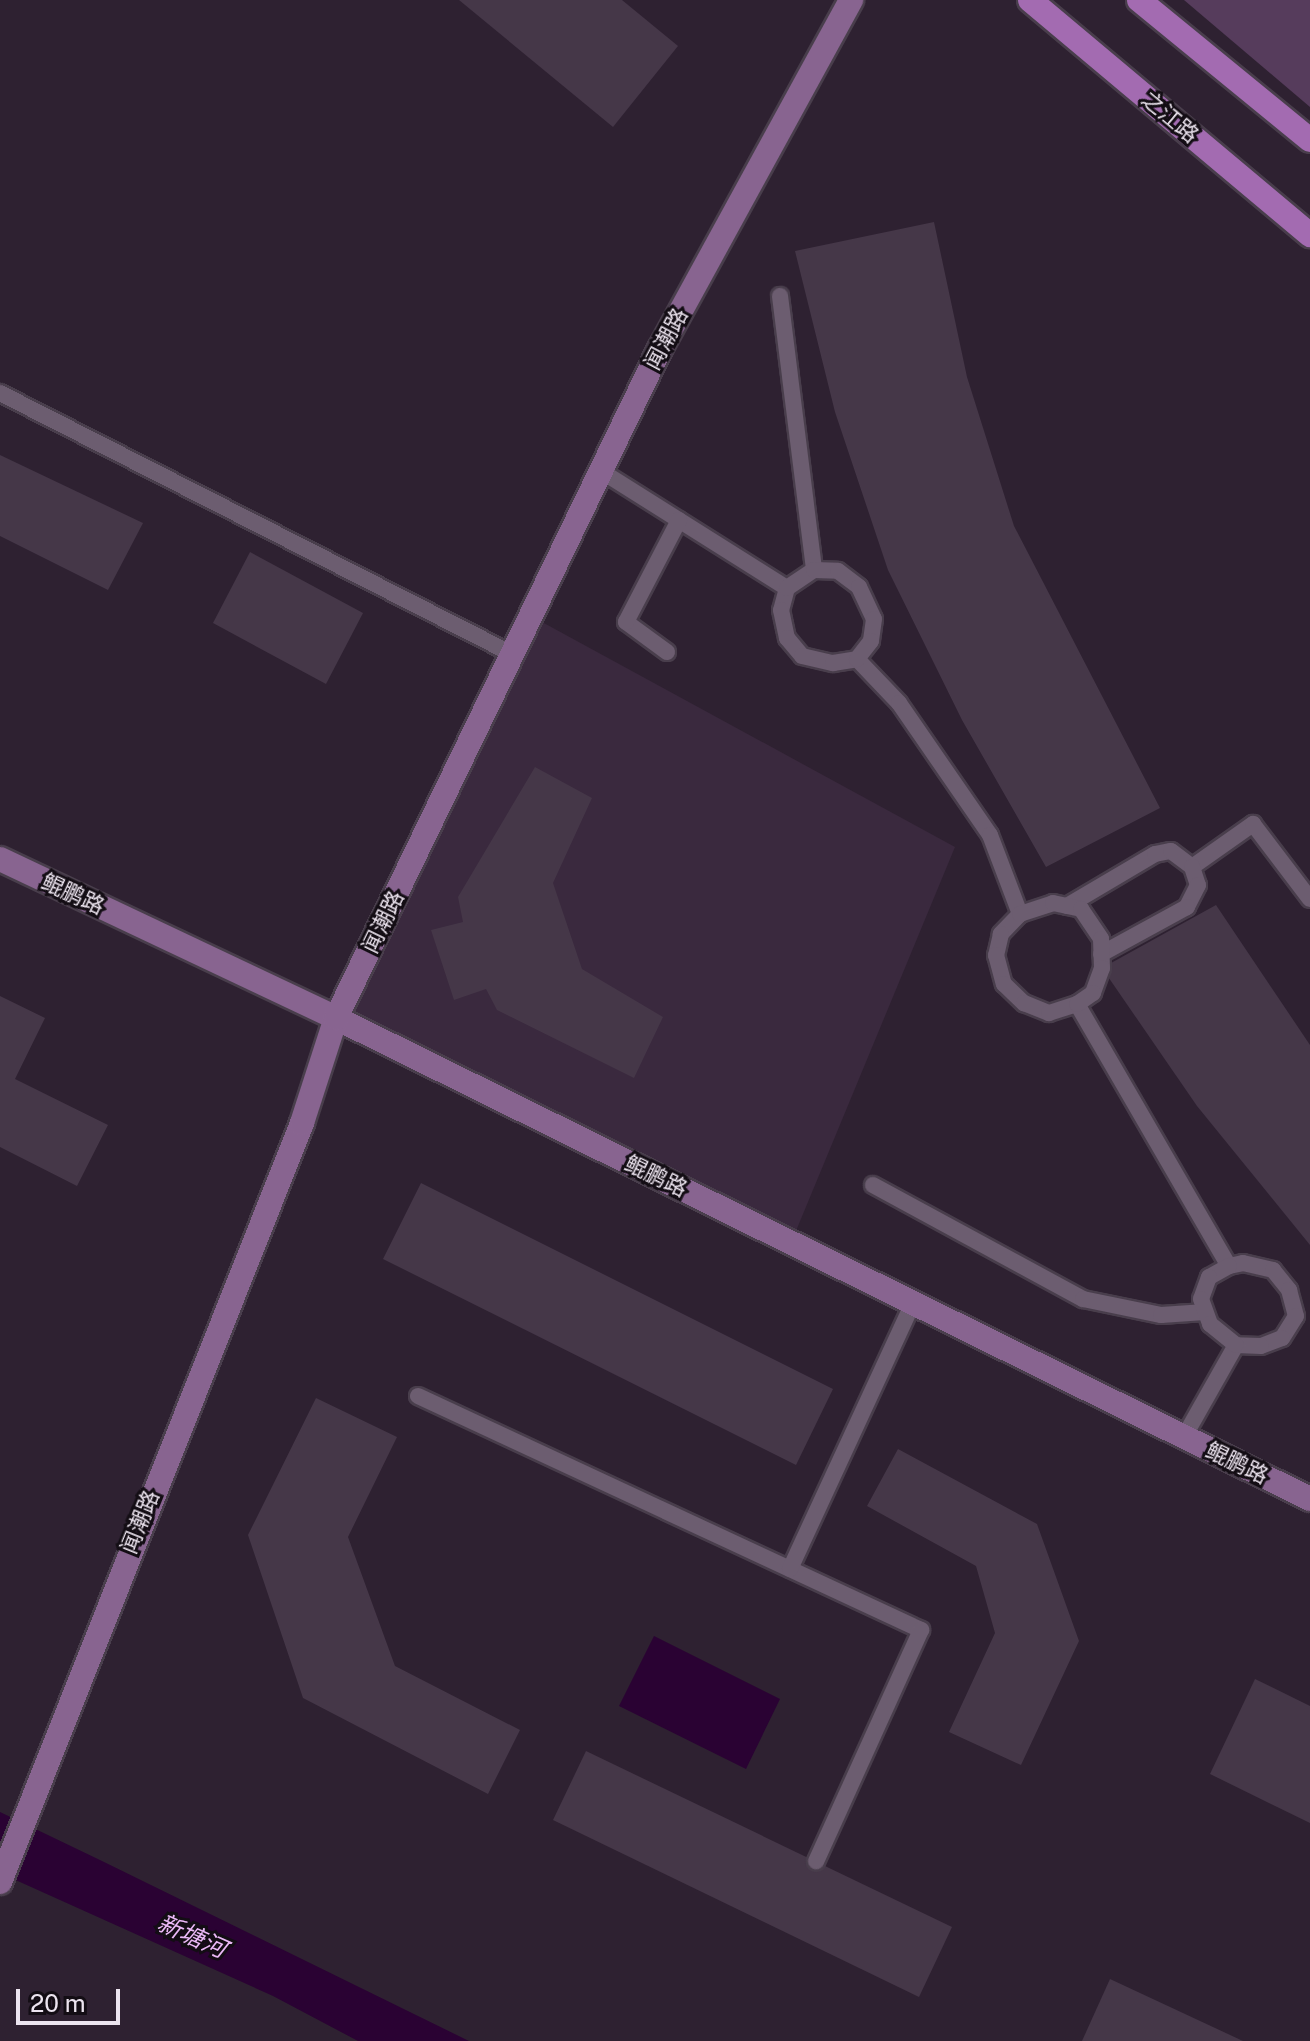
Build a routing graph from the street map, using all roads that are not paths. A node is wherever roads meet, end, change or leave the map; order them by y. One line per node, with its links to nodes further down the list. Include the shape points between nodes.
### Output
1 (851, 0): 8 (street, 闻潮路, via 660,349)
2 (1030, 0): 5 (main road, 之江路)
3 (1139, 0): 4 (main road)
4 (1310, 140)
5 (1310, 235)
6 (780, 296): 10 (lane)
7 (0, 393): 13 (lane)
8 (601, 471): 9 (lane); 13 (street, 闻潮路)
9 (679, 520): 11 (lane); 12 (lane, via 626,622)
10 (814, 570): 11 (lane); 14 (lane, via 838,571 859,587 874,619 871,641)
11 (787, 588): 14 (lane, via 781,610 787,638 802,656 833,663)
12 (667, 652)
13 (512, 654): 22 (street, 闻潮路)
14 (857, 659): 19 (lane, via 899,703 990,835)
15 (0, 859): 22 (street, 鲲鹏路)
16 (1192, 867): 17 (lane, via 1253,824); 18 (lane, via 1171,851 1155,854); 20 (lane, via 1198,885 1187,907)
17 (1310, 899)
18 (1067, 906): 19 (lane, via 1053,903); 20 (lane, via 1081,909 1101,939)
19 (1020, 914): 21 (lane, via 1001,934 996,955 1004,984 1024,1003 1049,1013)
20 (1101, 954): 21 (lane, via 1093,993)
21 (1077, 1004): 24 (lane)
22 (336, 1018): 25 (street, 鲲鹏路); 33 (street, 闻潮路, via 302,1123)
23 (873, 1185): 26 (lane, via 1083,1299 1161,1315)
24 (1229, 1266): 26 (lane, via 1209,1277 1201,1299); 27 (lane, via 1243,1263 1273,1270 1289,1290 1296,1316 1282,1338 1261,1346)
25 (913, 1303): 29 (street, 鲲鹏路); 31 (lane)
26 (1205, 1312): 27 (lane, via 1210,1324)
27 (1236, 1345): 29 (lane)
28 (418, 1396): 31 (lane)
29 (1184, 1437): 30 (street, 鲲鹏路)
30 (1310, 1499)
31 (790, 1569): 32 (lane, via 921,1630)
32 (816, 1861)
33 (0, 1882)

